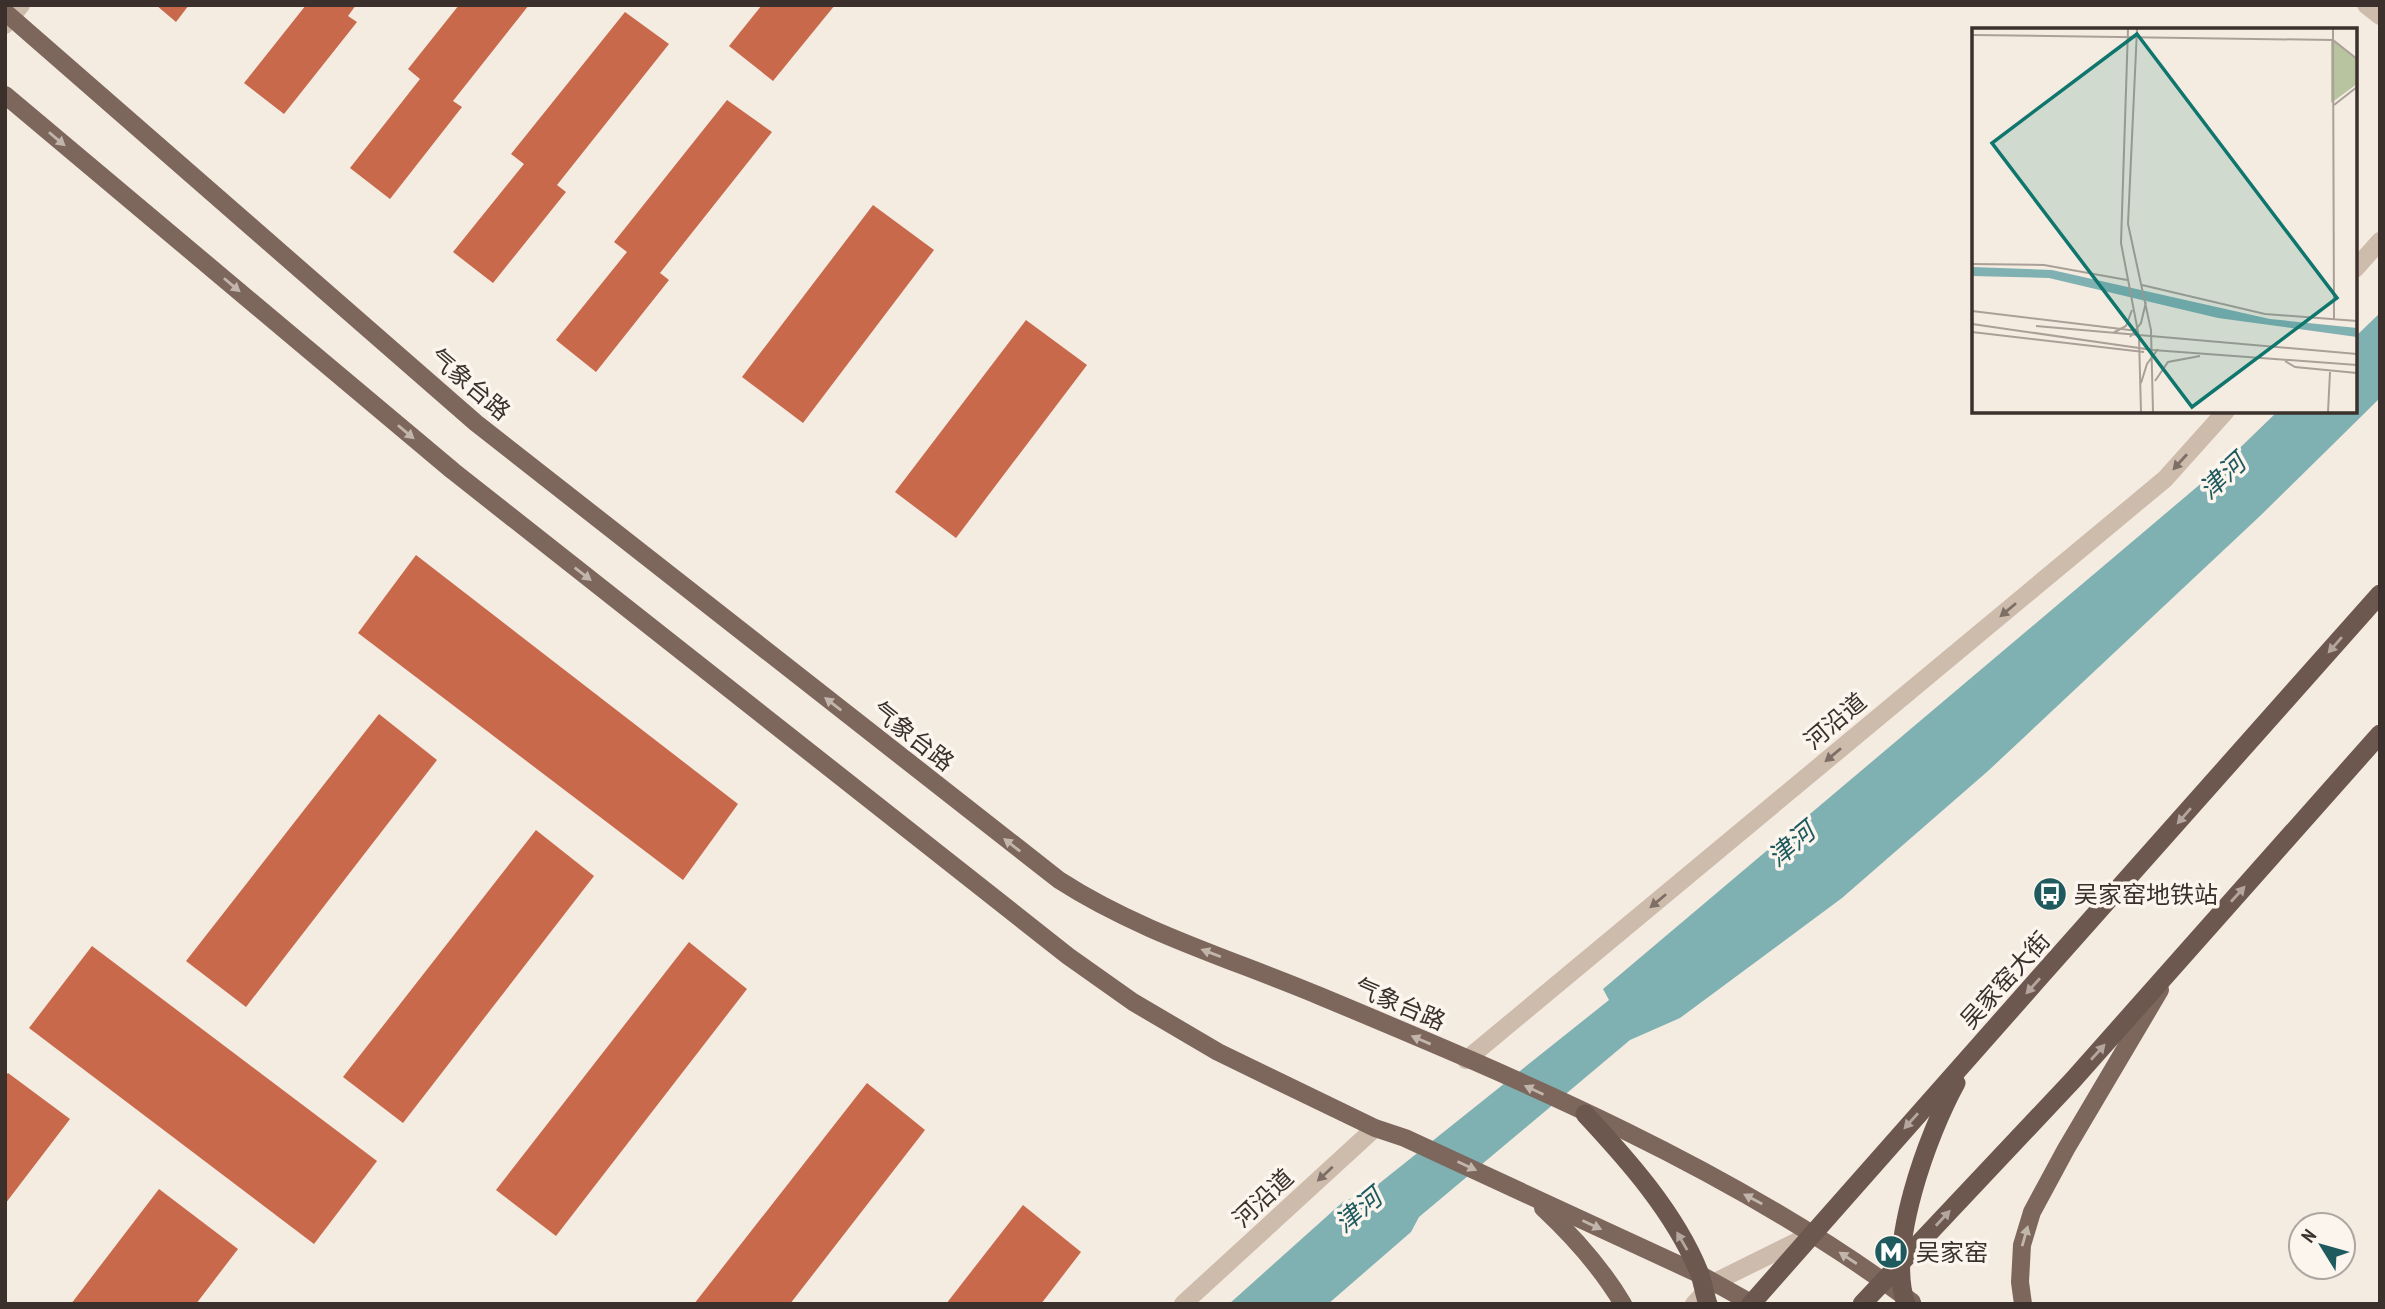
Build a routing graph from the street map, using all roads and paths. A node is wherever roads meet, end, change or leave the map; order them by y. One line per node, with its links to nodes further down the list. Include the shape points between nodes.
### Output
1 (2366, 5): 3 (street)
2 (11, 15): 12 (main road, 气象台路, one-way to 2, via 1147,928 1059,880 476,423)
3 (2380, 16)
4 (5, 95): 14 (main road, one-way to 14, via 453,471 1068,956 1133,1002 1218,1052)
5 (2380, 242): 6 (street)
6 (2357, 267)
7 (2224, 413): 12 (street, 河沿道, one-way to 12, via 2165,479)
8 (2380, 594): 11 (highway, 吴家窑大街, one-way to 11)
9 (2380, 734): 10 (highway, one-way to 9)
10 (2176, 964): 17 (highway, one-way to 10); 26 (main road, one-way to 10, via 2022,1245 2032,1212)
11 (1973, 1052): 16 (highway, 吴家窑大街, one-way to 16); 17 (highway, via 1929,1141 1910,1206)
12 (1466, 1060): 13 (main road, 气象台路, one-way to 12)
13 (1585, 1114): 16 (main road, 气象台路, one-way to 13, via 1767,1206); 19 (highway, one-way to 13, via 1682,1239 1645,1185)
14 (1375, 1128): 15 (main road, one-way to 15); 21 (street, 河沿道, one-way to 21)
15 (1531, 1196): 19 (main road, one-way to 19); 22 (main road, via 1578,1241)
16 (1811, 1234): 18 (main road, 气象台路, one-way to 16); 19 (street); 23 (highway, 吴家窑大街)
17 (1901, 1263): 18 (highway); 20 (highway)
18 (1885, 1282): 20 (main road, 气象台路); 24 (highway); 25 (street)
19 (1704, 1291): 23 (main road)
20 (1908, 1301)
21 (1183, 1304)
22 (1623, 1304)
23 (1752, 1304)
24 (1862, 1304)
25 (1876, 1304)
26 (2023, 1304)

